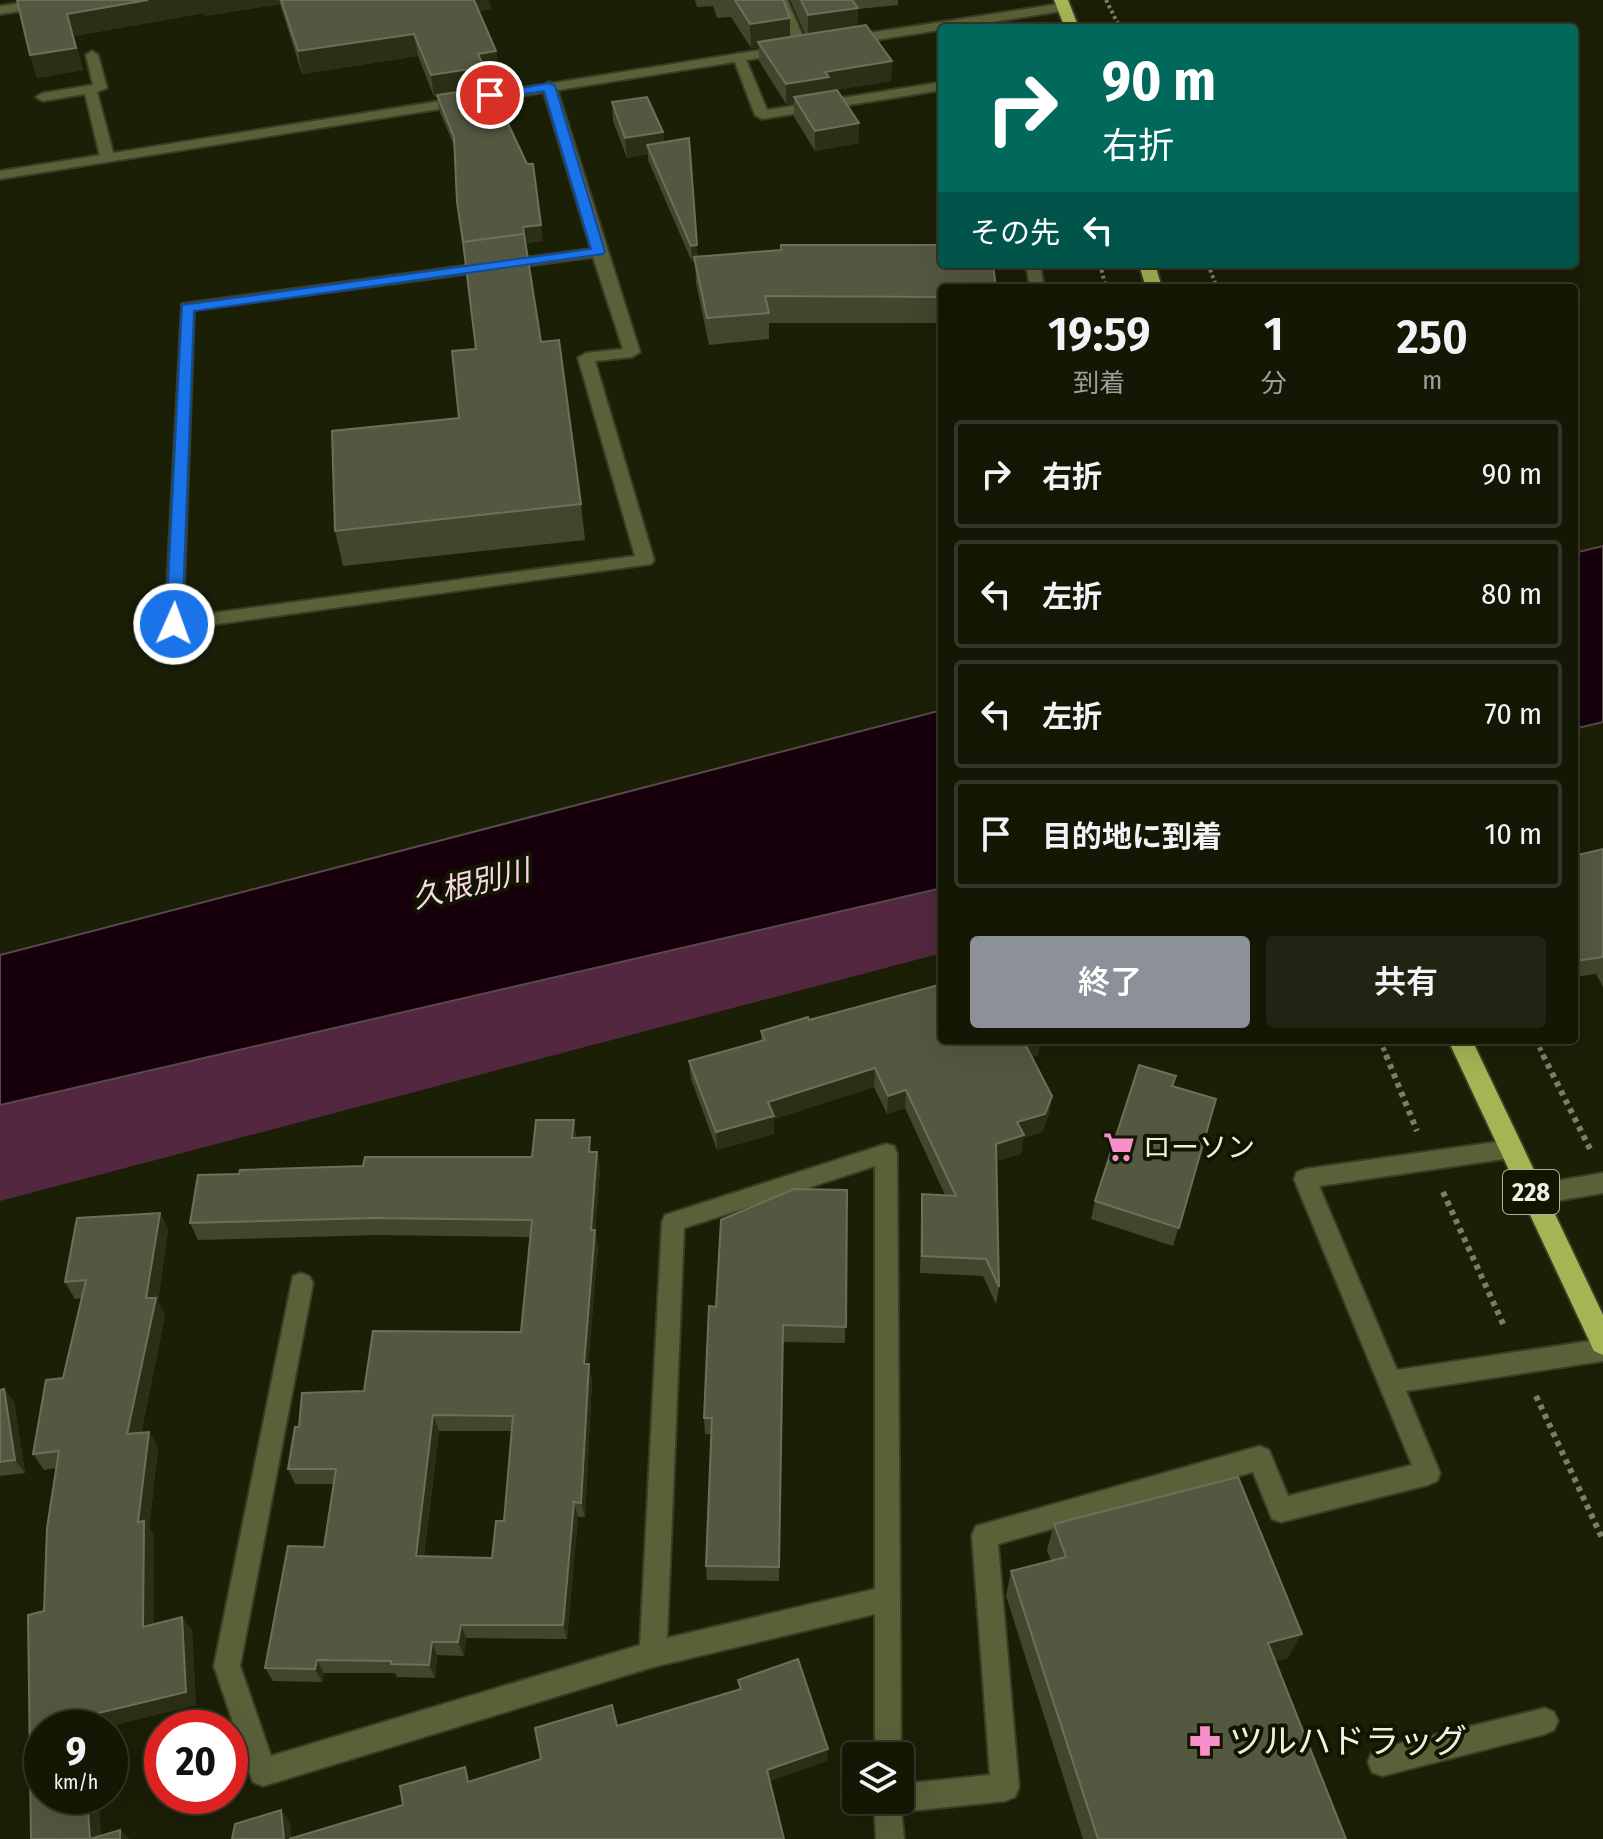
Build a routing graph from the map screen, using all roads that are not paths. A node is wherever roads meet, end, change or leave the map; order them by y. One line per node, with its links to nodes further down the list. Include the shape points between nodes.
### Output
1 (69, 0): 4 (street)
2 (781, 0): 10 (street)
3 (1063, 4): 5 (street); 6 (highway)
4 (0, 10)
5 (946, 24)
6 (1070, 24)
7 (938, 25): 8 (street)
8 (834, 43)
9 (818, 45): 10 (street)
10 (802, 48): 12 (street)
11 (92, 55): 15 (street, via 100,88)
12 (739, 57): 13 (street); 14 (street, via 762,115)
13 (549, 86): 17 (street); 19 (street)
14 (938, 87)
15 (90, 89): 16 (street); 17 (street)
16 (43, 97)
17 (107, 156): 18 (street)
18 (0, 175)
19 (599, 252): 19 (street, via 632,352 586,358 645,560 174,624 187,307)
20 (1462, 1044): 21 (highway, 228)
21 (1510, 1149): 23 (highway, 228); 27 (street, via 1305,1179)
22 (1600, 1173): 23 (street)
23 (1532, 1195): 25 (highway, 228)
24 (301, 1283): 29 (street, via 227,1666 263,1772)
25 (1603, 1343)
26 (1603, 1350): 27 (street)
27 (1390, 1382): 33 (street, via 1428,1473 1281,1510 1260,1458 985,1535 1005,1787)
28 (885, 1599): 29 (street); 29 (street, via 886,1153 673,1222); 31 (street)
29 (653, 1654)
30 (1545, 1721): 32 (street)
31 (888, 1742)
32 (1382, 1762)
33 (914, 1797)
34 (889, 1814): 35 (street)
35 (890, 1839)

